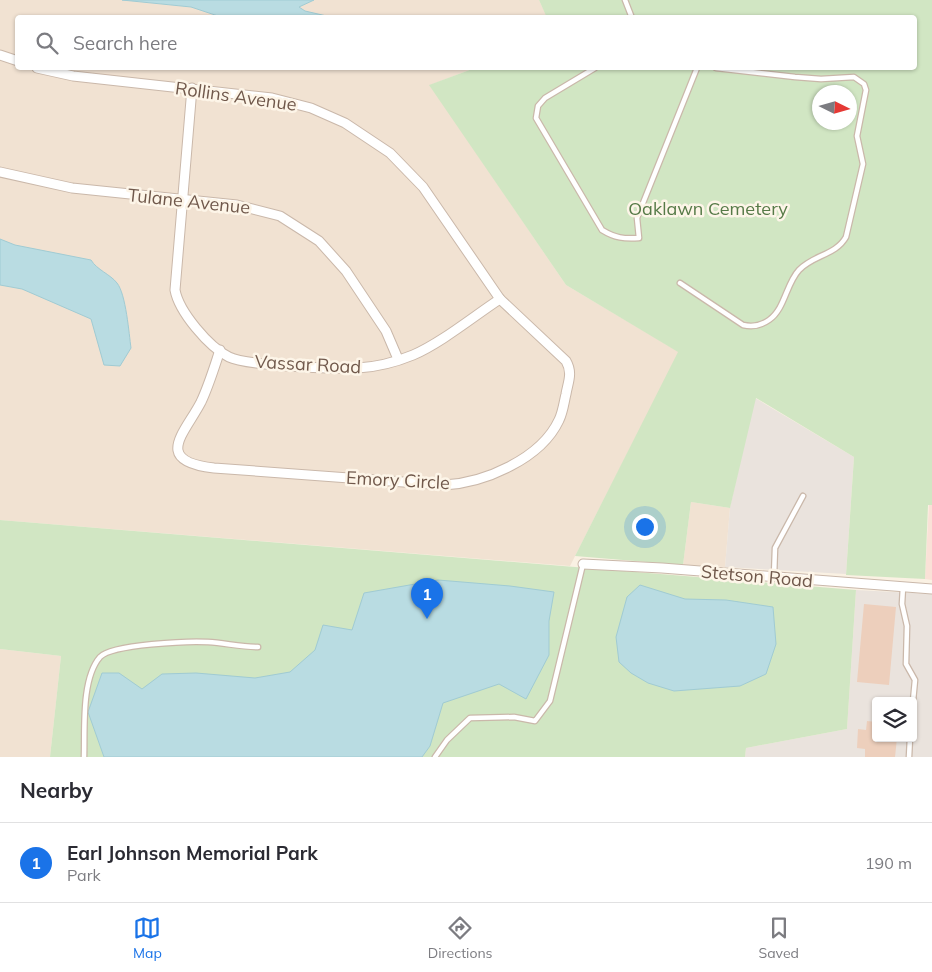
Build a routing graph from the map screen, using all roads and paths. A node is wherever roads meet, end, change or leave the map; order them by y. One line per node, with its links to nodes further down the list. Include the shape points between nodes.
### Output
1 (625, 0): 2 (lane)
2 (631, 15)
3 (0, 55): 4 (street)
4 (15, 60)
5 (46, 70): 9 (street, Rollins Avenue, via 72,76)
6 (592, 70): 7 (lane, via 544,98 538,106 536,118 602,230 625,239 639,238 637,218)
7 (696, 70)
8 (734, 70): 12 (lane, via 821,79 854,76 859,79 866,90 857,136 864,164 846,237 842,244 799,270 770,320 751,326 743,325)
9 (192, 88): 11 (street, Vassar Road); 13 (street, Rollins Avenue, via 290,101 362,133 390,153 423,187)
10 (0, 172): 11 (street, Tulane Avenue, via 72,188)
11 (182, 199): 14 (street, Vassar Road, via 176,298 189,319); 15 (street, Tulane Avenue, via 261,209 306,231 346,271 386,331)
12 (680, 283)
13 (500, 299): 14 (street, Emory Circle, via 566,361 571,373 562,412 551,432 528,454 490,476 464,483 444,485 194,466 184,459 178,448 180,435 205,393); 15 (street, Vassar Road, via 414,355)
14 (220, 350): 15 (street, Vassar Road, via 229,358 251,362 340,368 380,365)
15 (398, 359)
16 (803, 496): 18 (lane, via 775,548)
17 (583, 564): 18 (street, Stetson Road); 25 (lane, via 550,701 535,721 514,717 470,718)
18 (774, 578): 19 (street, Stetson Road)
19 (903, 587): 20 (street, Stetson Road); 22 (lane, via 906,664 915,680)
20 (932, 589)
21 (258, 647): 24 (lane, via 208,642 139,645 121,647 101,656 90,678)
22 (913, 697)
23 (910, 742): 26 (lane)
24 (84, 757)
25 (435, 757)
26 (909, 757)

